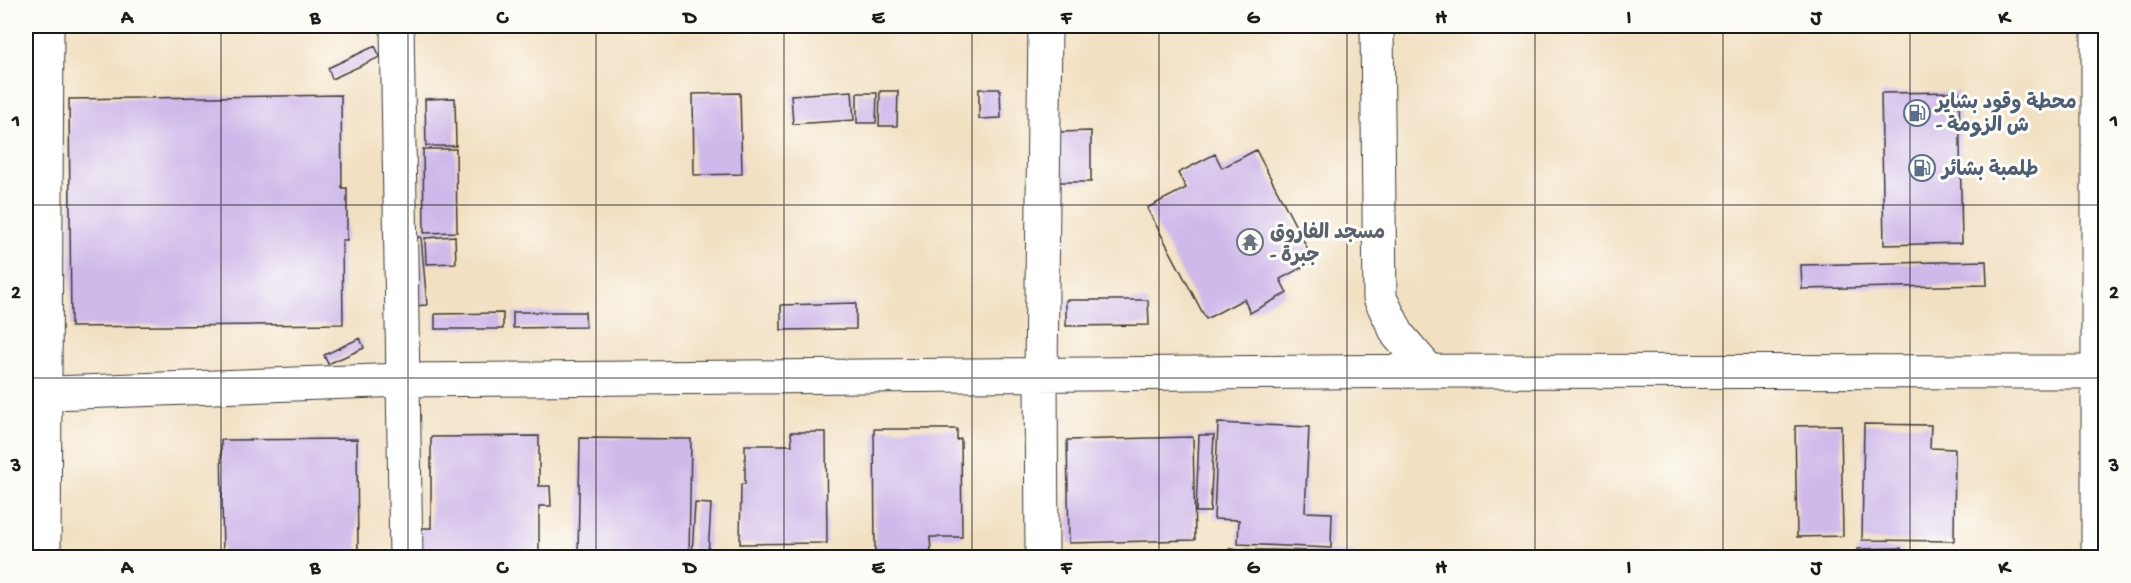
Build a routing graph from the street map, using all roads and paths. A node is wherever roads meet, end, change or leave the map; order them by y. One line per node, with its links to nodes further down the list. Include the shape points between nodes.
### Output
1 (47, 26): 10 (street)
2 (398, 26): 9 (street)
3 (1045, 26): 8 (street)
4 (1377, 26): 6 (street, via 1380,298 1398,336)
5 (2098, 26): 7 (street)
6 (1429, 371): 7 (street); 8 (street)
7 (2098, 372): 14 (street)
8 (1041, 375): 9 (street); 13 (street)
9 (404, 380): 10 (street); 12 (street)
10 (34, 394): 11 (street)
11 (44, 558)
12 (406, 558)
13 (1042, 558)
14 (2098, 558)

